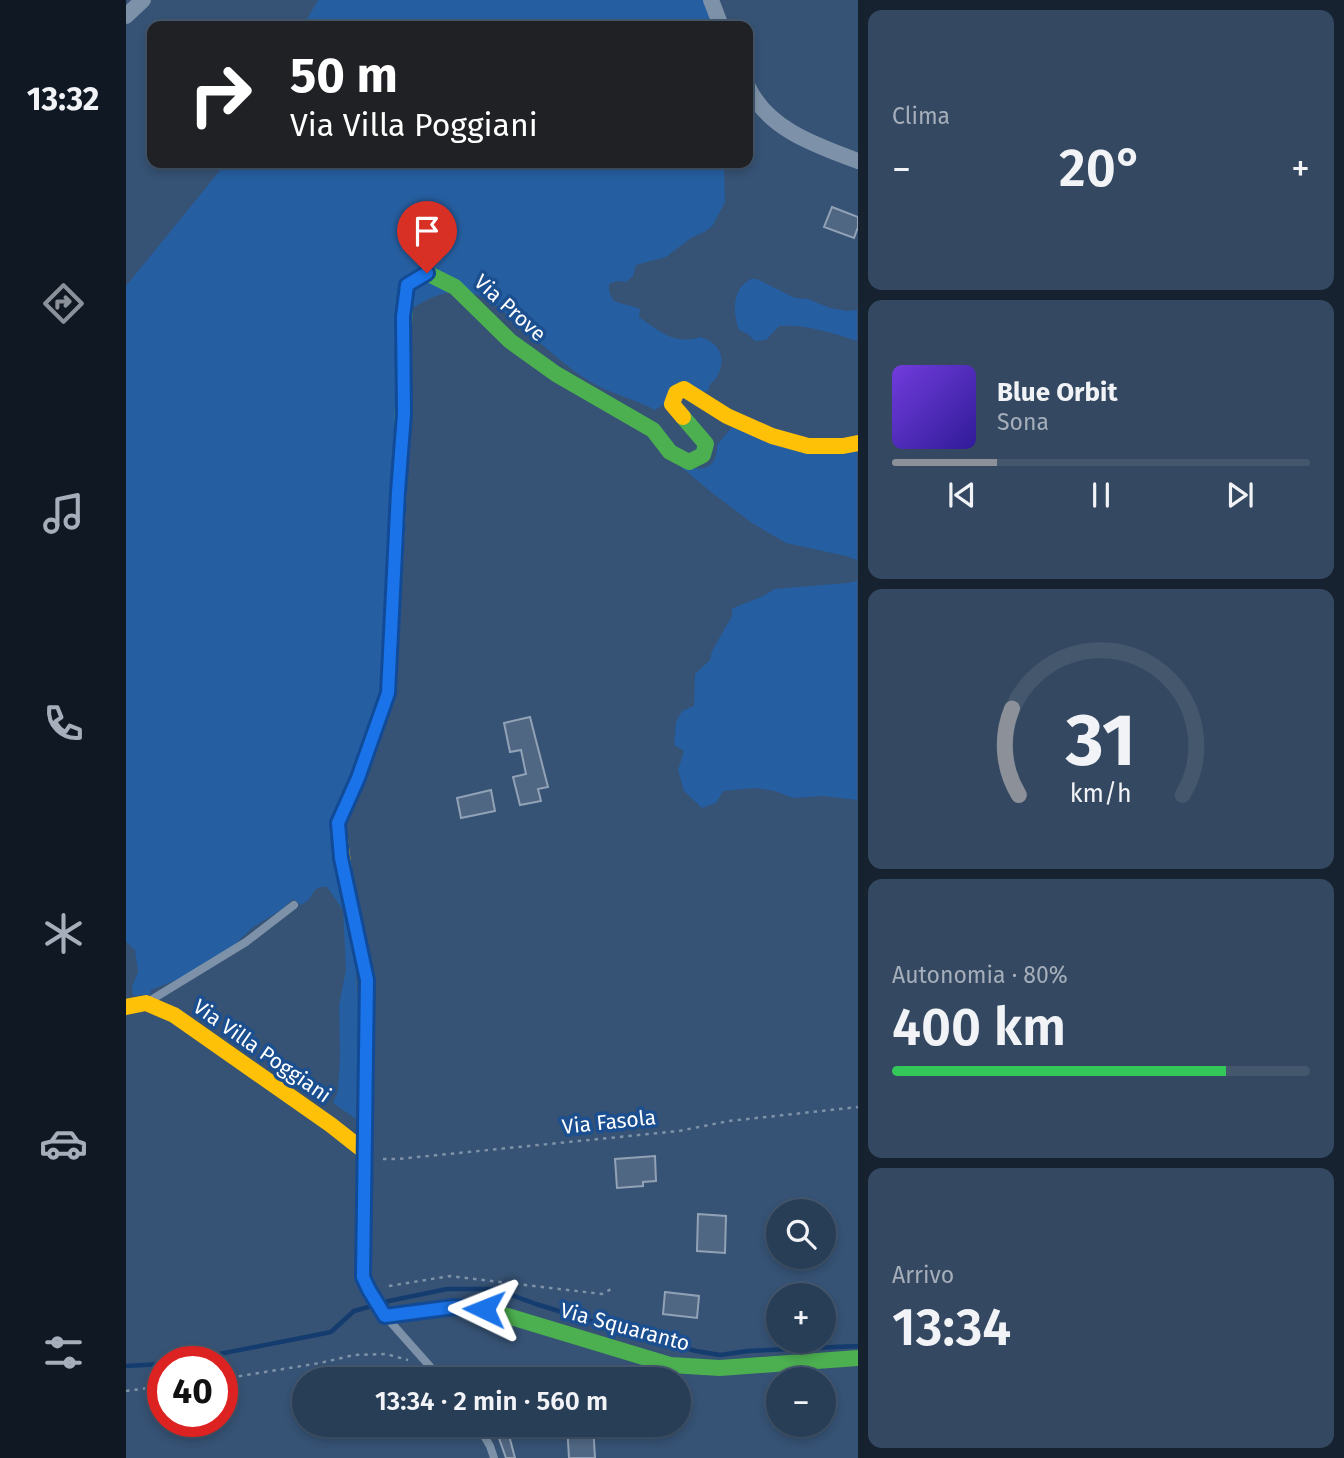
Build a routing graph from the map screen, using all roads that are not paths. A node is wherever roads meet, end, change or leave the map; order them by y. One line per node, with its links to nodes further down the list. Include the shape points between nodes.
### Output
1 (143, 0): 3 (street)
2 (711, 0): 4 (street)
3 (126, 16)
4 (719, 21)
5 (753, 96): 6 (street, via 772,120 810,143)
6 (858, 161)
7 (858, 443): 11 (street, Via Prove, via 808,446 772,436 727,416 684,389 676,393 672,404 706,444 703,455 690,462 670,452 653,430 556,374 510,341 455,288 427,273 407,285 388,693 338,823 367,980)
8 (294, 905): 9 (lane, via 246,942)
9 (146, 1003): 10 (street); 11 (street, Via Villa Poggiani, via 174,1015)
10 (126, 1007)
11 (364, 1151): 12 (street, via 363,1277)
12 (385, 1316): 13 (street, Via Squaranto, via 454,1307 484,1309 670,1365 720,1368); 14 (lane)
13 (858, 1358)
14 (430, 1367)
15 (485, 1437): 16 (lane)
16 (494, 1458)

